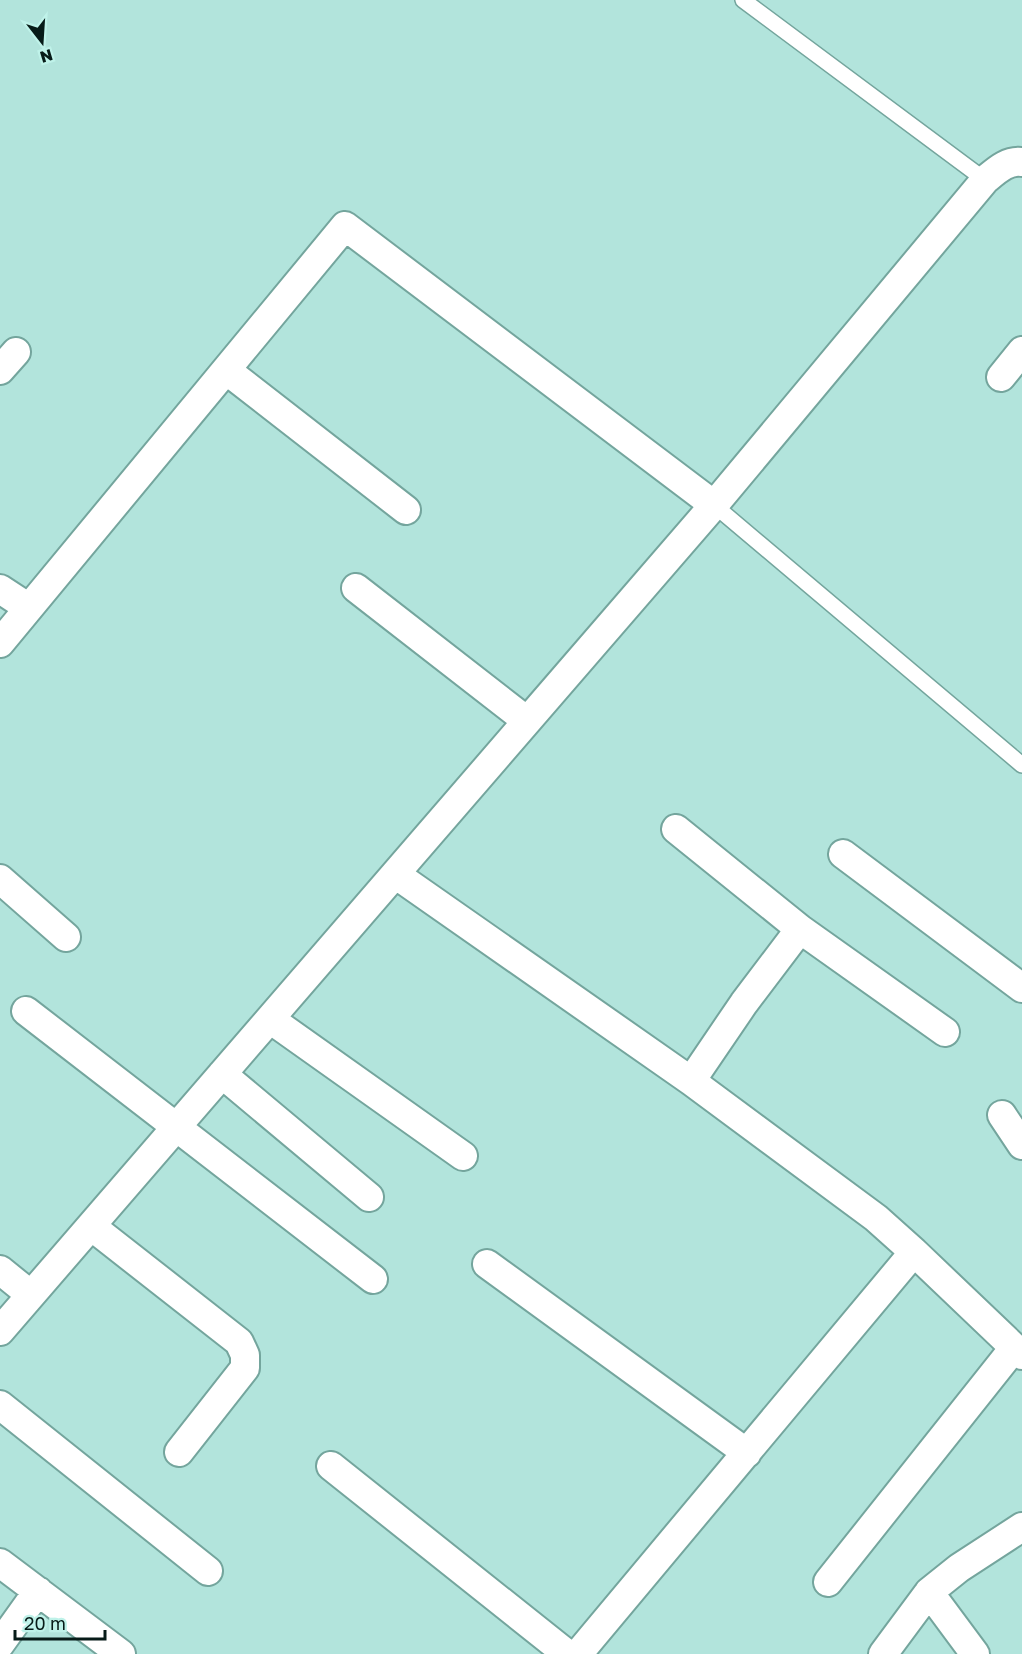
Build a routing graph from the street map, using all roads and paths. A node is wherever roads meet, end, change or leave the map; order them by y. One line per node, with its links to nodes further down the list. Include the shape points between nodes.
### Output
1 (743, 0): 3 (lane)
2 (1022, 162): 3 (street, via 1001,167)
3 (985, 180): 7 (street)
4 (1022, 351): 6 (street)
5 (226, 370): 7 (street, via 345,226); 8 (street); 11 (street)
6 (1001, 377)
7 (714, 505): 13 (street); 14 (lane)
8 (406, 510)
9 (356, 588): 13 (street)
10 (0, 589): 11 (street)
11 (29, 608): 12 (street)
12 (0, 643)
13 (527, 721): 17 (street)
14 (1022, 765)
15 (676, 829): 19 (street)
16 (843, 854): 21 (street)
17 (395, 874): 23 (street); 26 (street)
18 (4, 892): 20 (street)
19 (800, 929): 24 (street); 26 (street)
20 (66, 937)
21 (1022, 988)
22 (26, 1011): 28 (street)
23 (270, 1019): 25 (street); 30 (street)
24 (945, 1032)
25 (222, 1074): 28 (street); 31 (street)
26 (691, 1081): 33 (street, via 876,1218)
27 (1002, 1115): 29 (street)
28 (176, 1128): 32 (street); 36 (street)
29 (1022, 1145)
30 (463, 1156)
31 (369, 1197)
32 (91, 1226): 37 (street); 41 (street, via 239,1342 246,1355 245,1368)
33 (914, 1252): 39 (street); 42 (street)
34 (487, 1264): 42 (street)
35 (0, 1270): 37 (street)
36 (373, 1279)
37 (31, 1295): 38 (street)
38 (0, 1331)
39 (1018, 1352): 47 (street)
40 (0, 1405): 46 (street)
41 (179, 1452)
42 (747, 1453): 53 (street)
43 (331, 1466): 52 (street)
44 (1022, 1527): 49 (street)
45 (0, 1563): 48 (street)
46 (208, 1571)
47 (828, 1582)
48 (38, 1591): 50 (street); 51 (street)
49 (929, 1592): 54 (street); 55 (street)
50 (0, 1644)
51 (121, 1654)
52 (567, 1654)
53 (578, 1654)
54 (883, 1654)
55 (975, 1654)

